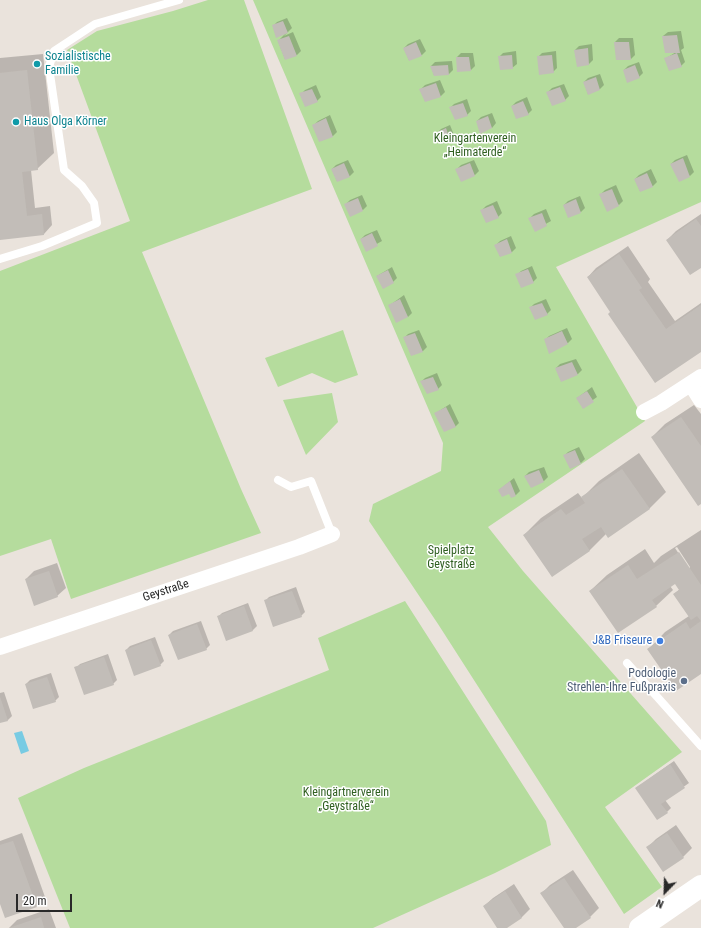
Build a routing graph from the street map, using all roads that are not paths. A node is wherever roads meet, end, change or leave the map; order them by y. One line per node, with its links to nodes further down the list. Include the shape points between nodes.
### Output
1 (179, 0): 2 (lane, via 94,24 54,51 49,67 64,170 82,186 94,202 97,223 42,246)
2 (0, 259)
3 (696, 381): 4 (street); 5 (street)
4 (701, 400)
5 (644, 412)
6 (278, 480): 7 (lane, via 291,487 311,481)
7 (332, 534): 8 (street, Geystraße)
8 (0, 647)
9 (627, 663): 10 (lane)
10 (701, 746)
11 (701, 886): 12 (street)
12 (640, 928)

